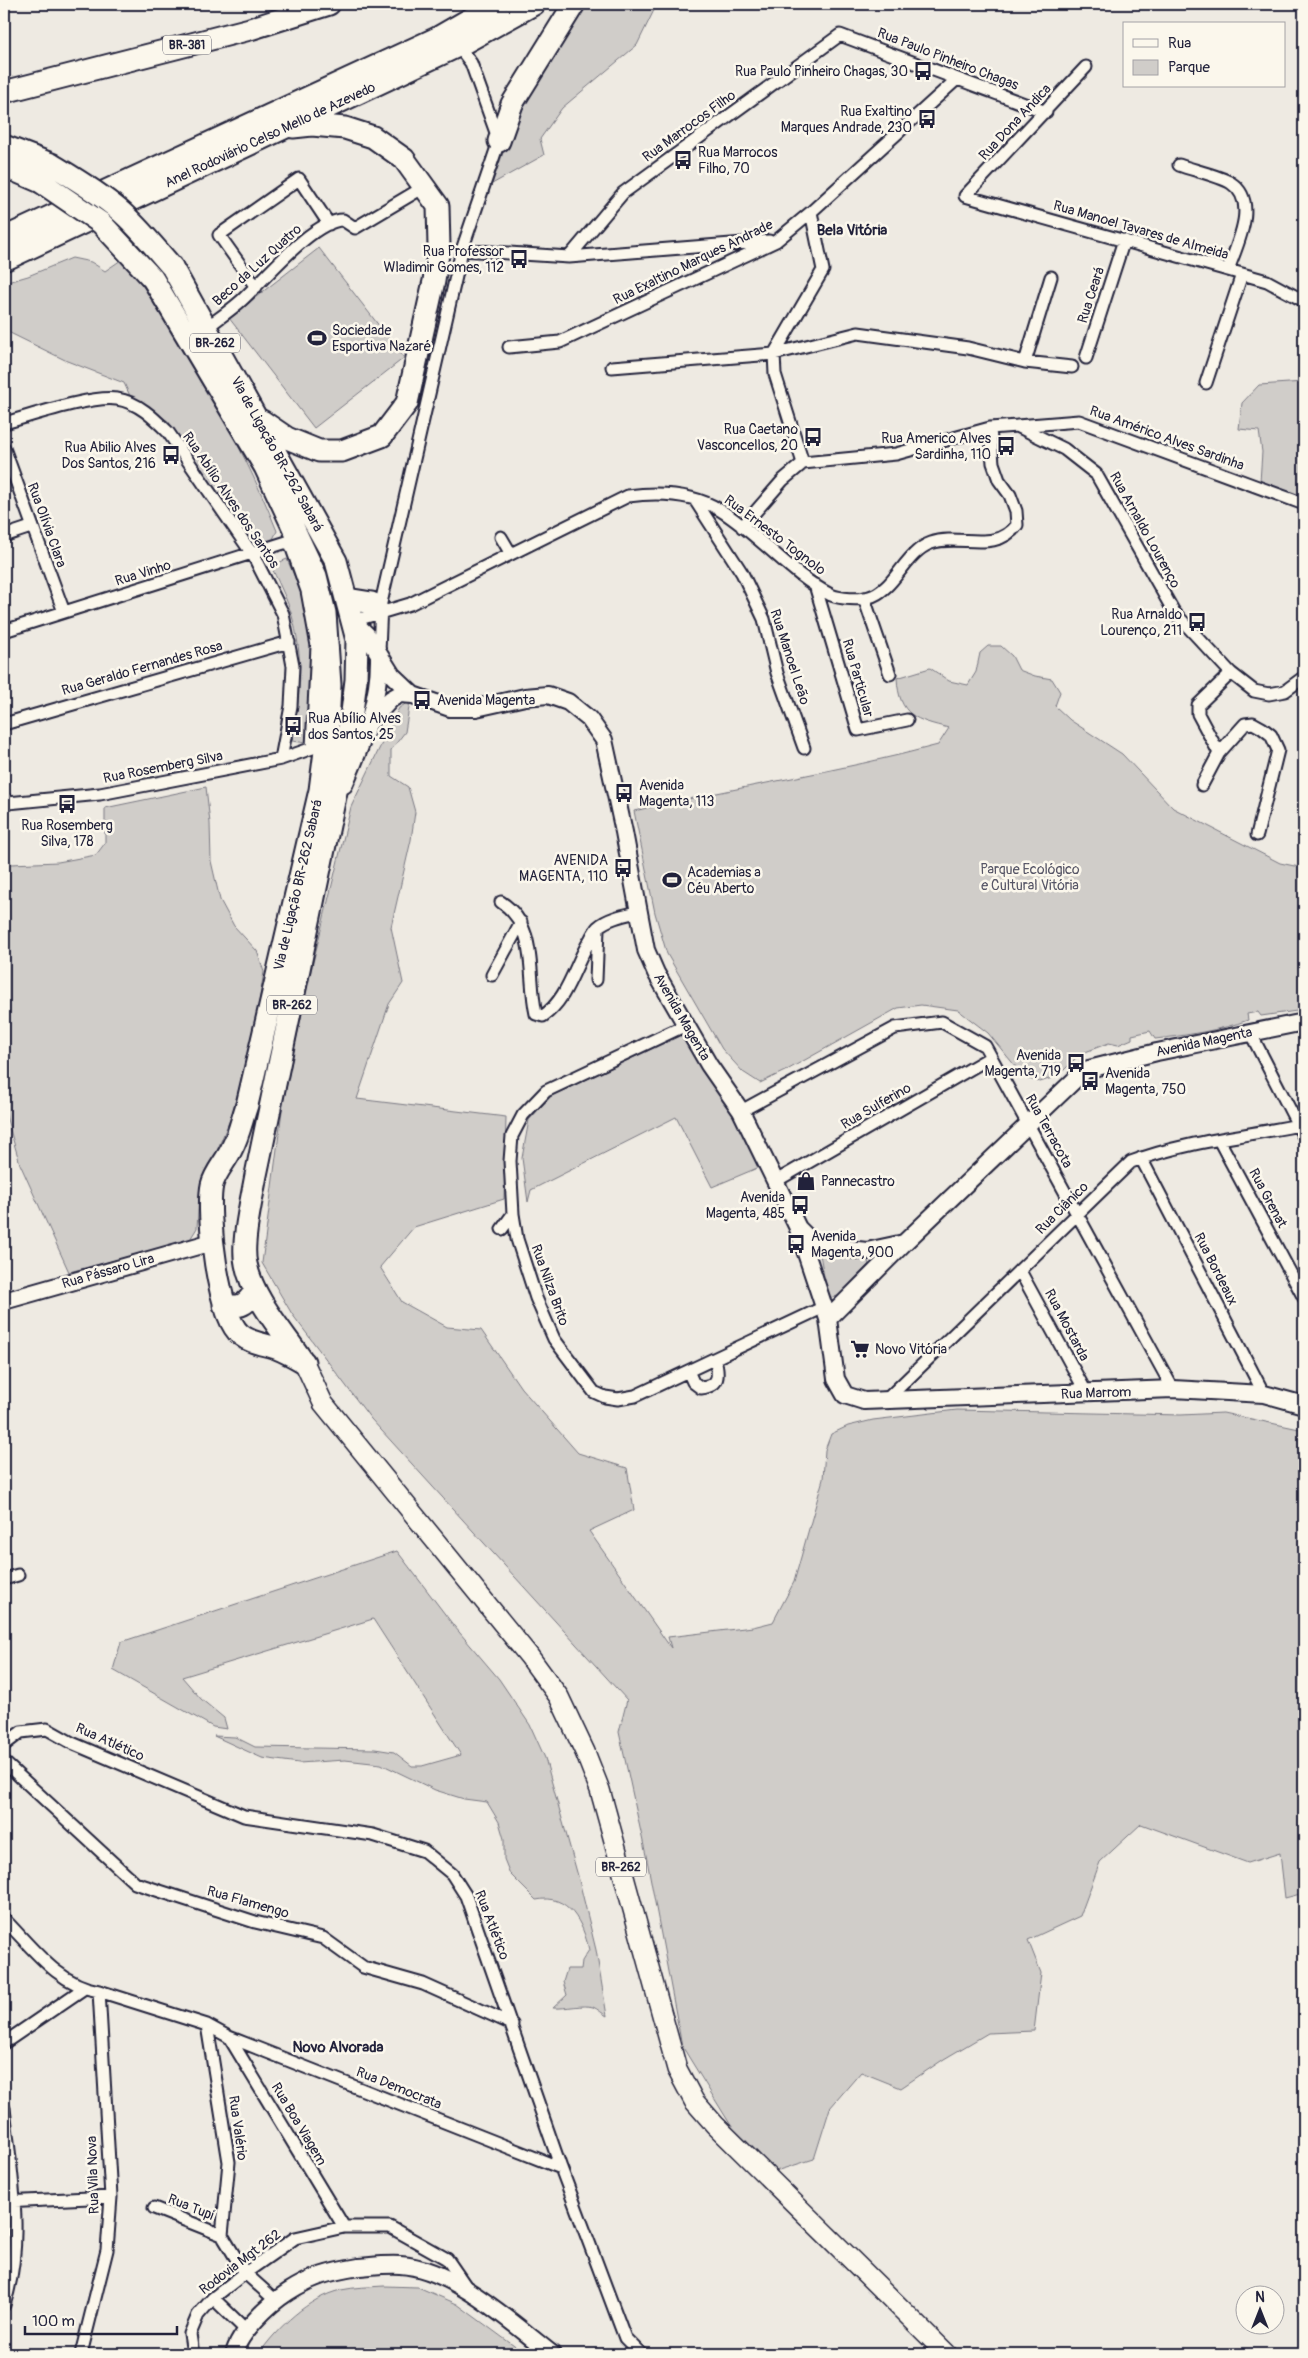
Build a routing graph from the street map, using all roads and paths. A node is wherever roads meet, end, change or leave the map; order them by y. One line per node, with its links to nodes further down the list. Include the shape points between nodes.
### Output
1 (329, 4): 9 (highway, BR-381, via 250,29)
2 (496, 4): 21 (highway, via 385,63)
3 (534, 4): 6 (highway, Anel Rodoviário Celso Mello de Azevedo)
4 (574, 4): 12 (highway, via 512,104)
5 (840, 35): 8 (street, Rua Paulo Pinheiro Chagas); 25 (street, Rua Marrocos Filho, via 623,193)
6 (458, 46): 11 (highway, Anel Rodoviário Celso Mello de Azevedo); 12 (street, via 471,63)
7 (1086, 67): 10 (street, Rua Dona Andica)
8 (957, 79): 10 (street, Rua Paulo Pinheiro Chagas); 19 (street, Rua Exaltino Marques Andrade)
9 (4, 92)
10 (1046, 112): 18 (street, Rua Dona Andica)
11 (283, 128): 17 (highway, via 312,125 346,128 373,136 404,159); 26 (highway, Anel Rodoviário Celso Mello de Azevedo)
12 (499, 141): 24 (street)
13 (4, 146): 16 (highway, Via de Ligação BR-262 Sabará / BR-262)
14 (1179, 165): 27 (street, via 1231,183 1241,194 1246,210 1244,224)
15 (4, 166): 16 (highway, Via de Ligação BR-262 Sabará / BR-262)
16 (46, 173): 32 (highway, Via de Ligação BR-262 Sabará / BR-262, bridge, via 83,183 119,210 172,268); 46 (highway, Via de Ligação BR-262 Sabará / BR-262, bridge, via 101,223 153,280)
17 (424, 187): 20 (street, via 355,228 343,220); 40 (highway, via 438,206 439,247 407,403 396,419 382,436 342,451 319,450 287,438)
18 (965, 196): 22 (street, Rua Manoel Tavares de Almeida)
19 (811, 212): 23 (street, Rua Exaltino Marques Andrade); 34 (street, via 823,270)
20 (329, 224): 30 (street, Beco da Luz Quatro, via 295,247); 30 (street, via 299,178 219,235)
21 (4, 238)
22 (1124, 240): 27 (street, Rua Manoel Tavares de Almeida); 35 (street, Rua Ceará)
23 (776, 241): 25 (street); 33 (street, Rua Exaltino Marques Andrade, via 560,342)
24 (462, 250): 25 (street); 59 (street)
25 (569, 257)
26 (4, 260)
27 (1228, 270): 28 (street, Rua Manoel Tavares de Almeida)
28 (1242, 274): 31 (street, Rua Manoel Tavares de Almeida, via 1268,281); 39 (street)
29 (1051, 277): 36 (street)
30 (256, 286): 32 (street, Beco da Luz Quatro)
31 (1304, 301)
32 (206, 328): 40 (highway, Via de Ligação BR-262 Sabará / BR-262)
33 (509, 347)
34 (774, 354): 36 (street, via 858,333 968,348); 37 (street); 45 (street, via 775,374)
35 (1086, 358)
36 (1026, 362): 38 (street)
37 (612, 367)
38 (1072, 367)
39 (1206, 383)
40 (259, 419): 58 (highway, Via de Ligação BR-262 Sabará / BR-262, via 336,561)
41 (4, 423): 55 (street, Rua Abílio Alves dos Santos, via 96,400 117,399 134,404 168,432)
42 (1016, 426): 43 (street); 48 (street, Rua Américo Alves Sardinha, via 1079,421); 65 (street, Rua Arnaldo Lourenço, via 1064,449 1096,474 1174,612)
43 (990, 428): 45 (street, via 896,454); 57 (street, via 993,463 1010,495 1017,525 1011,533 990,541 931,543 914,554 887,585 871,597)
44 (4, 448): 49 (street, Rua Olívia Clara)
45 (803, 463): 50 (street, via 783,480)
46 (264, 467): 53 (street, Via de Ligação BR-262 Sabará); 72 (highway, Via de Ligação BR-262 Sabará / BR-262, via 316,576 325,613 330,672)
47 (695, 500): 50 (street, Rua Ernesto Tognolo, via 719,509); 54 (street, Rua Ernesto Tognolo, via 654,493 628,496); 73 (street, Rua Manoel Leão, via 742,573 764,619 777,673)
48 (1304, 504)
49 (31, 527): 51 (street); 60 (street, Rua Olívia Clara)
50 (742, 527): 56 (street, Rua Ernesto Tognolo)
51 (4, 536)
52 (501, 537): 54 (street)
53 (290, 541): 55 (street, Rua Vinho); 72 (street, Via de Ligação BR-262 Sabará, via 307,590 317,646)
54 (511, 554): 59 (street, Rua Ernesto Tognolo, via 410,604)
55 (253, 555): 60 (street, Rua Vinho); 63 (street, Rua Abílio Alves dos Santos, via 283,614)
56 (815, 585): 57 (street, Rua Ernesto Tognolo, via 834,596); 69 (street, Rua Particular, via 858,730)
57 (864, 598): 66 (street)
58 (347, 599): 59 (highway); 61 (highway, Via de Ligação BR-262 Sabará / BR-262)
59 (379, 602): 61 (street, Rua Ernesto Tognolo); 64 (street)
60 (64, 612): 62 (street, Rua Vinho)
61 (353, 621): 64 (street, Avenida Magenta); 72 (highway, via 340,629 339,671); 78 (highway, Via de Ligação BR-262 Sabará / BR-262, via 357,640 356,680)
62 (4, 631)
63 (290, 642): 71 (street, Rua Geraldo Fernandes Rosa); 75 (street, Rua Abílio Alves dos Santos, via 293,666 291,706)
64 (379, 656): 68 (street, Avenida Magenta, via 392,675); 70 (street, via 380,673)
65 (1231, 673): 67 (street, Rua Arnaldo Lourenço, via 1254,691 1269,694 1285,691); 74 (street, via 1198,705 1198,714)
66 (890, 674)
67 (1304, 677)
68 (413, 695): 70 (street, via 400,694 392,699); 81 (street, Avenida Magenta, via 450,708 476,708 548,695 568,702 589,719 604,740)
69 (907, 720)
70 (370, 722): 78 (street, Via de Ligação BR-262 Sabará)
71 (4, 724)
72 (322, 739): 75 (street, Rua Rosemberg Silva); 101 (highway, Via de Ligação BR-262 Sabará / BR-262, via 320,790 247,1105 233,1147 212,1184)
73 (804, 748)
74 (1219, 753): 76 (street); 79 (street, via 1245,724 1253,723 1262,728 1276,744 1278,750)
75 (281, 759): 77 (street, Rua Rosemberg Silva, via 100,794 8,803)
76 (1202, 785)
77 (4, 798)
78 (335, 804): 106 (highway, Via de Ligação BR-262 Sabará / BR-262, via 256,1176 245,1262)
79 (1257, 835)
80 (501, 902): 82 (street, via 513,910)
81 (638, 912): 83 (street, via 611,919); 87 (street, Avenida Magenta, via 646,950)
82 (521, 922): 83 (street, via 532,965 532,997 536,1014 543,1016 554,1008 565,991); 84 (street)
83 (598, 927): 85 (street)
84 (492, 975)
85 (596, 980)
86 (1304, 1022): 88 (street, Avenida Magenta)
87 (686, 1025): 90 (street, Avenida Magenta); 98 (street, Rua Nilza Brito, via 546,1091 523,1115 512,1136)
88 (1250, 1032): 91 (street); 92 (street, Avenida Magenta, via 1086,1070)
89 (992, 1057): 90 (street, Rua Terracota, via 985,1046 942,1022 895,1028); 92 (street, Rua Terracota); 96 (street, Rua Sulferino)
90 (741, 1111): 96 (street, Avenida Magenta)
91 (1301, 1124): 93 (street); 94 (street, Rua Ciânico)
92 (1028, 1125): 97 (street, Rua Terracota); 102 (street, Avenida Magenta)
93 (1304, 1138)
94 (1219, 1140): 95 (street, Rua Ciânico); 107 (street, Rua Grenat)
95 (1141, 1158): 97 (street, Rua Ciânico, via 1131,1162); 116 (street, Rua Bordeaux)
96 (776, 1181): 99 (street, Avenida Magenta)
97 (1078, 1213): 105 (street, Rua Ciânico); 114 (street, Rua Terracota)
98 (513, 1214): 100 (street); 113 (street, Rua Nilza Brito, via 517,1239 536,1298 554,1340 594,1392 618,1399 635,1396)
99 (798, 1228): 103 (street, Avenida Magenta, via 810,1240 839,1248); 110 (street, Rua Marrom)
100 (502, 1229)
101 (212, 1242): 108 (street, Rua Pássaro Lira); 109 (highway, Via de Ligação BR-262 Sabará / BR-262)
102 (904, 1243): 103 (street, Avenida Magenta); 104 (street, Avenida Magenta)
103 (874, 1249): 104 (street, via 880,1254)
104 (880, 1267): 110 (street, Avenida Magenta)
105 (1020, 1271): 115 (street, Rua Mostarda); 117 (street, Rua Ciânico)
106 (256, 1291): 109 (highway, via 248,1304 238,1308); 112 (highway, BR-262)
107 (1304, 1298)
108 (4, 1301)
109 (224, 1305): 112 (highway, BR-262, via 240,1335)
110 (826, 1313): 111 (street, Rua Nilza Brito); 117 (street, Rua Marrom, via 836,1379 845,1395 864,1401)
111 (715, 1359): 113 (street, Rua Nilza Brito); 113 (street, via 718,1369 716,1382 711,1386 701,1388 693,1382)
112 (304, 1362): 148 (main road, BR-262, via 323,1402 559,1697 600,1790 677,2069 694,2101)
113 (688, 1371)
114 (1174, 1389): 115 (street, Rua Marrom); 116 (street, Rua Marrom)
115 (1087, 1394): 117 (street, Rua Marrom)
116 (1264, 1394): 118 (street, Rua Marrom)
117 (887, 1399)
118 (1304, 1404)
119 (18, 1575): 120 (street)
120 (4, 1579)
121 (4, 1745): 126 (street, Rua Atlético, via 21,1732 46,1728 244,1816 373,1835 424,1851 452,1874 466,1896)
122 (4, 1762): 126 (street, Rua Flamengo, via 135,1882 255,1922 323,1938 363,1967 423,1984)
123 (4, 1919): 124 (street, via 62,1978)
124 (83, 1989): 125 (street, Rua Democrata); 129 (street)
125 (99, 1991): 127 (street, Rua Democrata); 132 (street, Rua Vila Nova)
126 (512, 2024): 131 (street, Rua Atlético)
127 (207, 2025): 128 (street, Rua Democrata); 136 (street, Rua Valério, via 229,2162)
128 (229, 2037): 131 (street, Rua Democrata); 135 (street, Rua Boa Viagem)
129 (4, 2043)
130 (4, 2108): 133 (street)
131 (561, 2168): 147 (street, Rua Atlético, via 626,2338)
132 (111, 2197): 133 (street); 143 (street, Rua Vila Nova, via 107,2250)
133 (9, 2202): 141 (street, via 15,2241 10,2286)
134 (154, 2208): 136 (street, Rua Tupi)
135 (344, 2227): 137 (street, Rodovia Mgt 262, via 295,2238); 138 (street, Rodovia Mgt 262, via 390,2227 447,2259)
136 (222, 2235): 137 (street, Rua Tupi)
137 (245, 2273): 139 (street, Rodovia Mgt 262); 140 (street, Rua Tupi)
138 (468, 2290): 140 (street, via 428,2271 401,2265 367,2266 310,2278); 146 (street)
139 (212, 2298): 142 (street); 144 (street, Rodovia Mgt 262, via 198,2315 190,2334)
140 (275, 2300): 142 (street)
141 (4, 2305)
142 (247, 2331): 145 (street)
143 (81, 2354)
144 (193, 2354)
145 (234, 2354)
146 (552, 2354)
147 (641, 2354)
148 (947, 2354)

